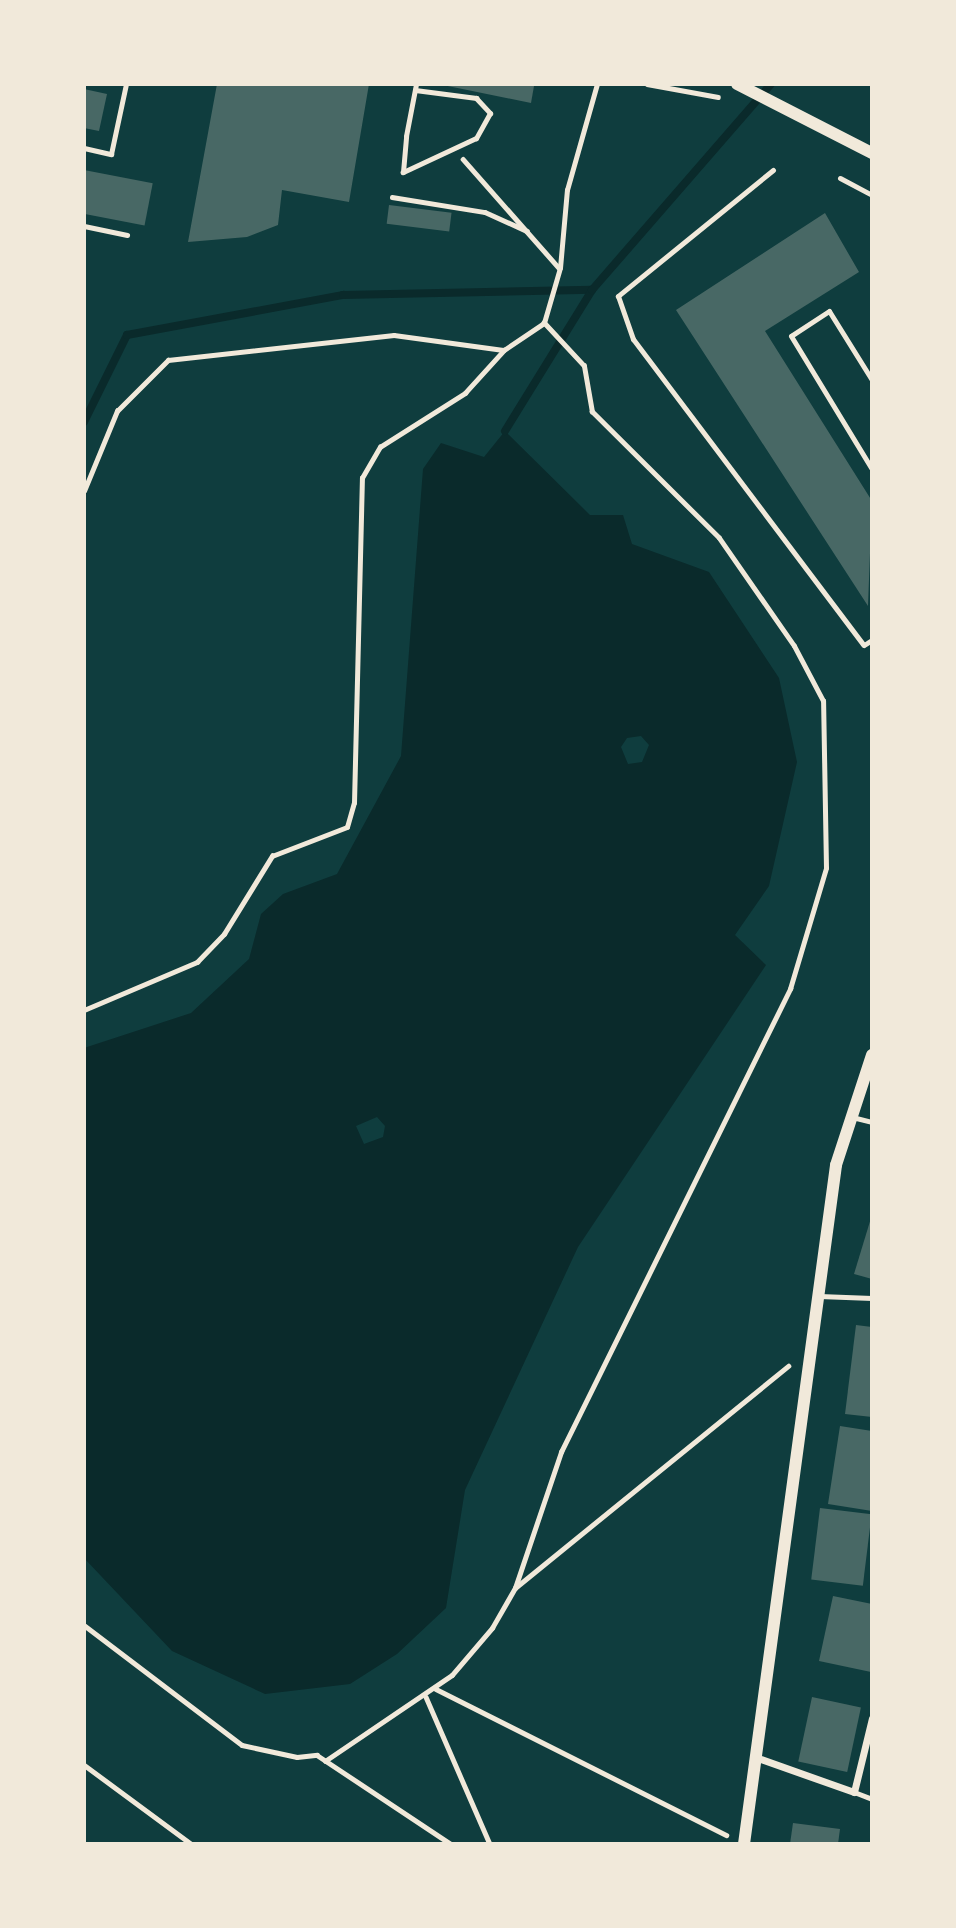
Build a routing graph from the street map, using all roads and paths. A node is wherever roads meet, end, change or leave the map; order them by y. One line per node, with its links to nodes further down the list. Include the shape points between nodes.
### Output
1 (126, 84): 7 (lane, via 111,154)
2 (597, 84): 17 (path, via 567,190)
3 (647, 84): 6 (path)
4 (739, 85): 9 (street)
5 (416, 87): 8 (lane, via 476,98 490,113 476,138); 8 (lane, via 403,172)
6 (718, 97)
7 (84, 148)
8 (453, 148): 15 (path)
9 (872, 153)
10 (773, 170): 23 (lane, via 618,296 633,339 864,645)
11 (840, 177): 12 (lane)
12 (872, 195)
13 (392, 197): 15 (path, via 485,212)
14 (84, 226): 16 (lane)
15 (527, 231): 17 (path)
16 (127, 235)
17 (560, 268): 18 (path)
18 (544, 323): 19 (path); 31 (path, via 584,366 592,412 719,538 794,646 822,701 826,868 790,989 561,1452)
19 (504, 350): 22 (path, via 394,335 168,360 117,411); 24 (path, via 465,393 380,447 362,478 354,803 346,827 272,856 224,934 197,962)
20 (872, 380): 21 (lane, via 829,311 791,336)
21 (872, 469)
22 (84, 491)
23 (872, 640)
24 (84, 1010)
25 (872, 1055): 26 (street)
26 (852, 1116): 27 (lane); 28 (street, via 836,1165)
27 (872, 1122)
28 (819, 1296): 29 (lane); 30 (street)
29 (872, 1298)
30 (812, 1348): 31 (path); 36 (street)
31 (514, 1588): 33 (path, via 492,1628)
32 (84, 1625): 37 (path, via 242,1745)
33 (436, 1689): 34 (path); 44 (path)
34 (426, 1697): 37 (path); 43 (path)
35 (872, 1718): 39 (street)
36 (755, 1757): 39 (street); 44 (street)
37 (325, 1761): 42 (path)
38 (84, 1765): 41 (lane)
39 (854, 1792): 40 (lane)
40 (872, 1799)
41 (191, 1844)
42 (452, 1844)
43 (490, 1844)
44 (744, 1844)

